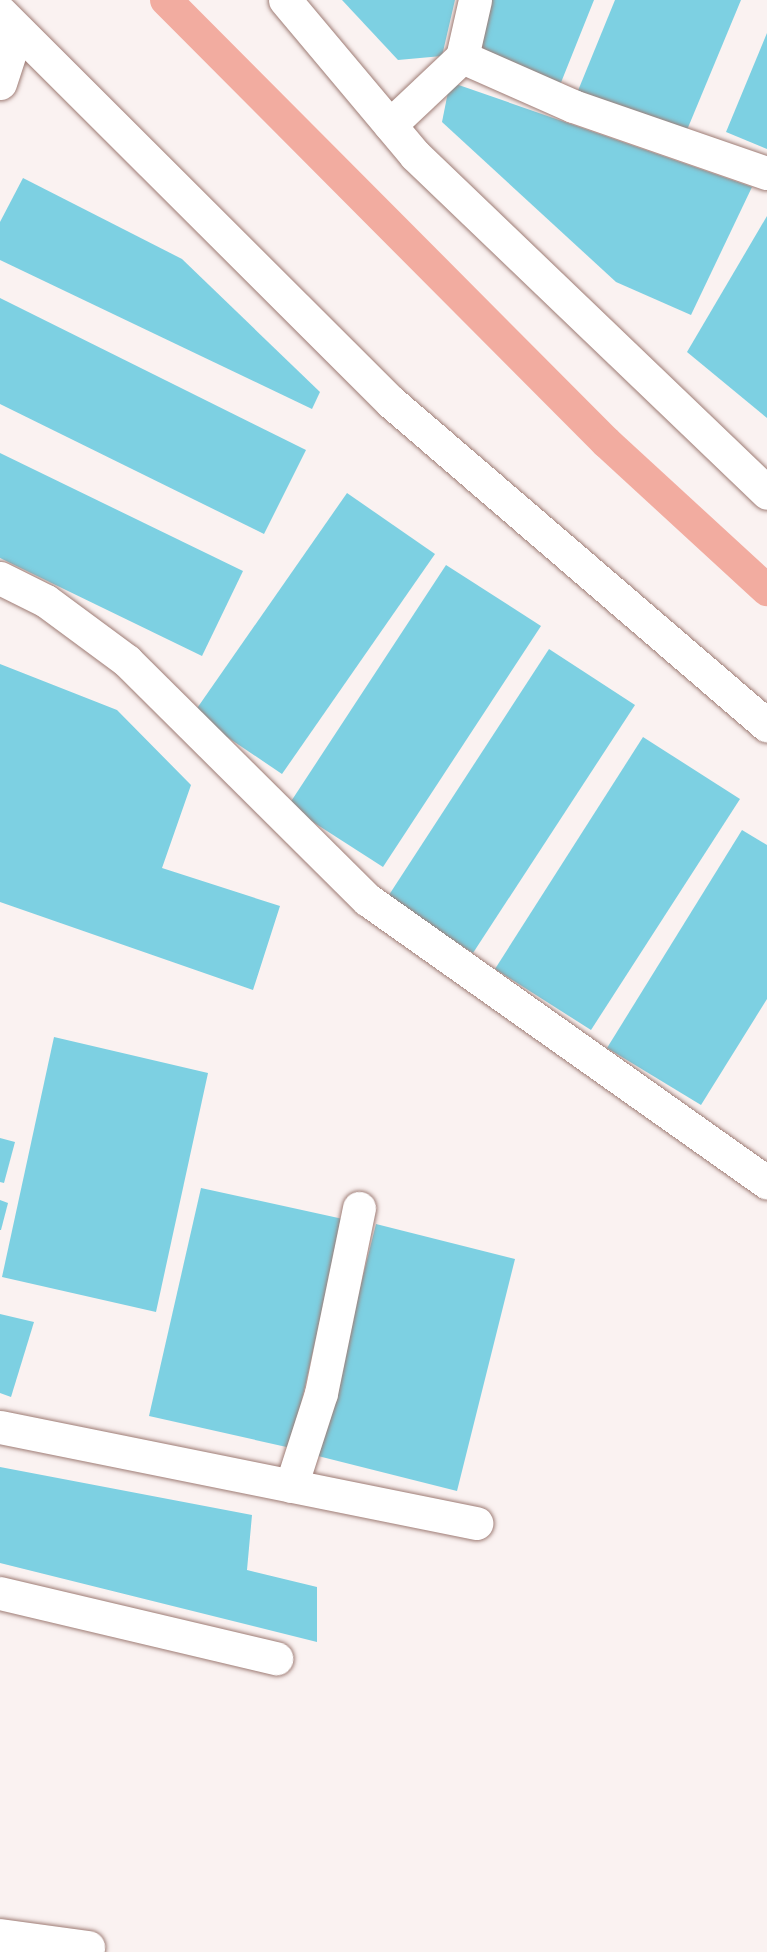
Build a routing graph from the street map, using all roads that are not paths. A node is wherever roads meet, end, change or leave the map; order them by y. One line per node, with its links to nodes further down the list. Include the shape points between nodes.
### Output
1 (285, 0): 6 (street)
2 (475, 0): 4 (street)
3 (8, 23): 5 (street); 10 (street, via 391,402)
4 (462, 57): 6 (street); 7 (street, via 573,106)
5 (0, 83)
6 (390, 125): 8 (street)
7 (767, 173)
8 (767, 493)
9 (0, 578): 11 (street, via 46,601 127,661 368,900)
10 (767, 725)
11 (767, 1182)
12 (359, 1208): 14 (street, via 321,1393)
13 (0, 1427): 14 (street)
14 (291, 1486): 15 (street)
15 (476, 1523)
16 (0, 1593): 17 (street)
17 (276, 1658)
18 (0, 1935): 19 (street)
19 (88, 1947)

